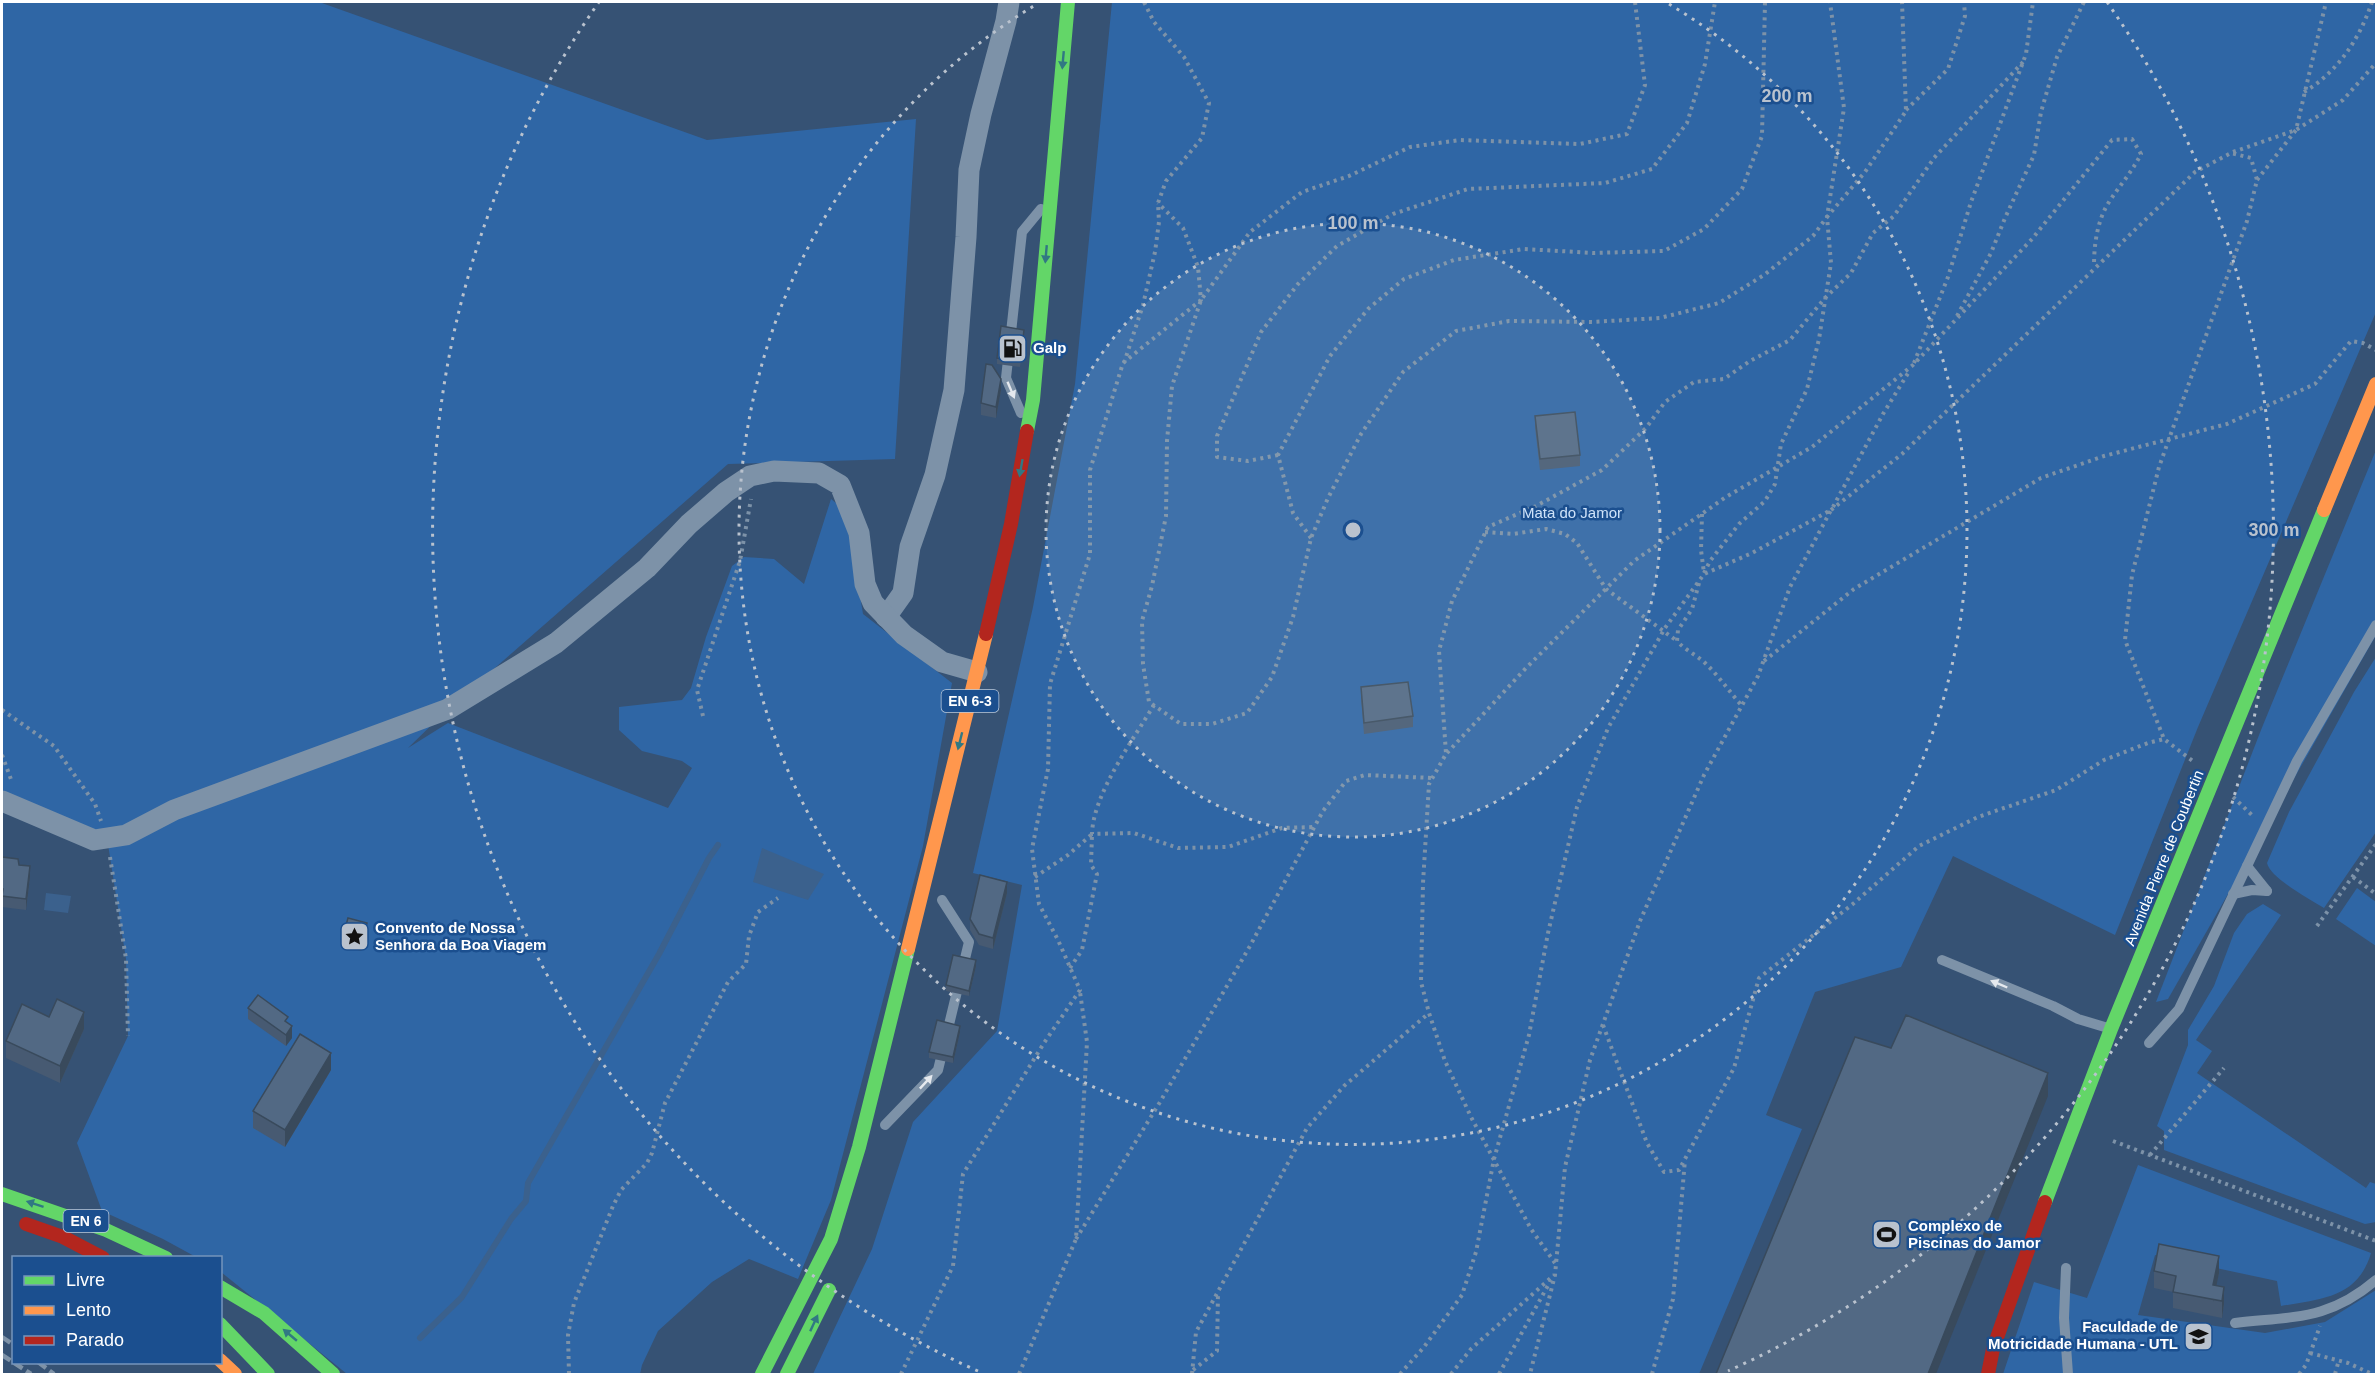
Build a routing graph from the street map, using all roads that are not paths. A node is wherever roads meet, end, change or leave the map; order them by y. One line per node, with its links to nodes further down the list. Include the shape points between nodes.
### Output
1 (1009, 2): 6 (street, via 969,170 954,390 935,475 910,547 903,593)
2 (1068, 2): 3 (main road, EN 6-3, one-way to 3)
3 (1051, 197): 5 (main road, EN 6-3, one-way to 5); 5 (lane, one-way to 5, via 1022,232 1006,378)
4 (2376, 384): 15 (main road, Avenida Pierre de Coubertin)
5 (1028, 429): 8 (main road, EN 6-3, one-way to 8)
6 (886, 617): 8 (street, via 942,662); 9 (street, via 873,603 865,584 859,533 840,485 819,473 774,471 750,476 726,492 647,568 556,643 448,709 174,810 126,835 94,840)
7 (2376, 625): 10 (lane, via 2303,750)
8 (977, 672): 36 (main road, EN 6-3, one-way to 36, via 859,1147 831,1239)
9 (2, 801)
10 (2247, 866): 12 (lane); 12 (lane, via 2267,891)
11 (943, 894): 13 (main road); 18 (lane, one-way to 11, via 938,1070 969,942)
12 (2233, 894): 16 (lane, via 2179,1009)
13 (936, 922)
14 (1942, 960): 15 (lane, one-way to 14, via 2078,1019)
15 (2111, 1029): 31 (main road, Avenida Pierre de Coubertin)
16 (2149, 1043)
17 (891, 1102): 18 (main road)
18 (884, 1130)
19 (2, 1194): 20 (main road, EN 6, one-way to 19)
20 (75, 1217): 23 (main road); 24 (main road, EN 6)
21 (12, 1219): 22 (main road, EN 6)
22 (101, 1256)
23 (138, 1256)
24 (164, 1256)
25 (2066, 1268): 40 (lane)
26 (834, 1280): 37 (main road, one-way to 26)
27 (2376, 1280): 29 (lane, via 2339,1307 2292,1319)
28 (222, 1288): 35 (main road, one-way to 28, via 264,1313)
29 (2235, 1323)
30 (222, 1326): 34 (main road)
31 (1993, 1349): 38 (main road, Avenida Pierre de Coubertin); 39 (main road, Avenida Pierre de Coubertin)
32 (222, 1362): 33 (main road)
33 (235, 1374)
34 (268, 1374)
35 (333, 1374)
36 (762, 1374)
37 (787, 1374)
38 (1980, 1374)
39 (1988, 1374)
40 (2068, 1374)

